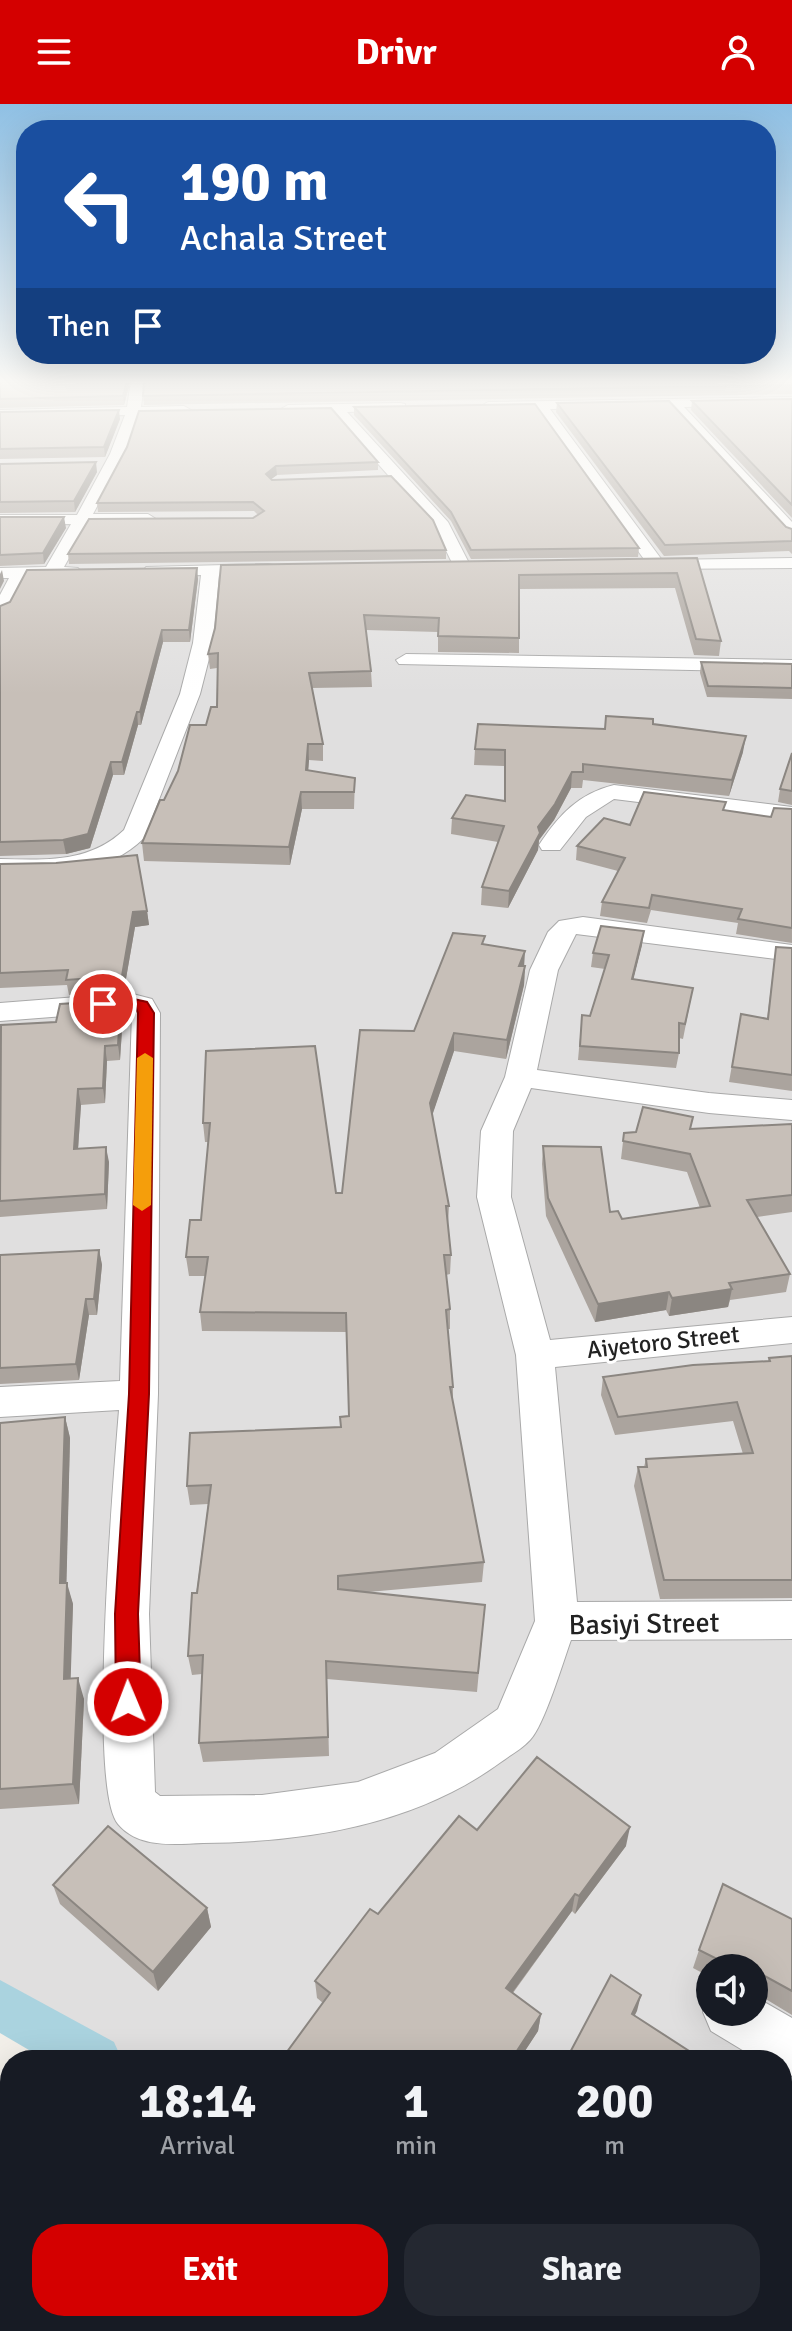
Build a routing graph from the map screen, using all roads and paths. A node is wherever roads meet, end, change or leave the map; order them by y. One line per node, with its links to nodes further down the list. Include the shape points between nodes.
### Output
1 (94, 486): 5 (street)
2 (405, 486): 12 (street, via 454,540)
3 (599, 486): 11 (street)
4 (749, 486): 8 (street)
5 (81, 519): 6 (street); 7 (street); 18 (street)
6 (160, 519)
7 (0, 520)
8 (792, 532)
9 (792, 563): 11 (street)
10 (628, 565): 11 (street)
11 (657, 565)
12 (462, 567)
13 (289, 569): 14 (street)
14 (211, 570): 16 (street); 25 (street, via 203,643 190,694 135,833 99,859 71,866)
15 (84, 571): 18 (street)
16 (132, 571)
17 (21, 572): 18 (street); 19 (street); 20 (street)
18 (52, 572)
19 (0, 573)
20 (0, 612)
21 (406, 660): 22 (street)
22 (792, 666)
23 (792, 814): 24 (street, via 614,792 573,814)
24 (551, 845)
25 (0, 867)
26 (792, 953): 28 (street, via 568,927 544,970)
27 (0, 1012): 32 (street, via 129,1002 142,1005 146,1013)
28 (520, 1077): 29 (street); 31 (street, via 497,1131 494,1197)
29 (792, 1110)
30 (792, 1330): 31 (street, Aiyetoro Street)
31 (535, 1355): 35 (street)
32 (139, 1394): 33 (street); 35 (street, Basiyi Street, via 127,1614 130,1790 135,1807 153,1820 262,1819 358,1805 451,1770 515,1724)
33 (0, 1402)
34 (792, 1620): 35 (street, Basiyi Street)
35 (557, 1621)
36 (753, 2026): 37 (street)
37 (792, 2049)

